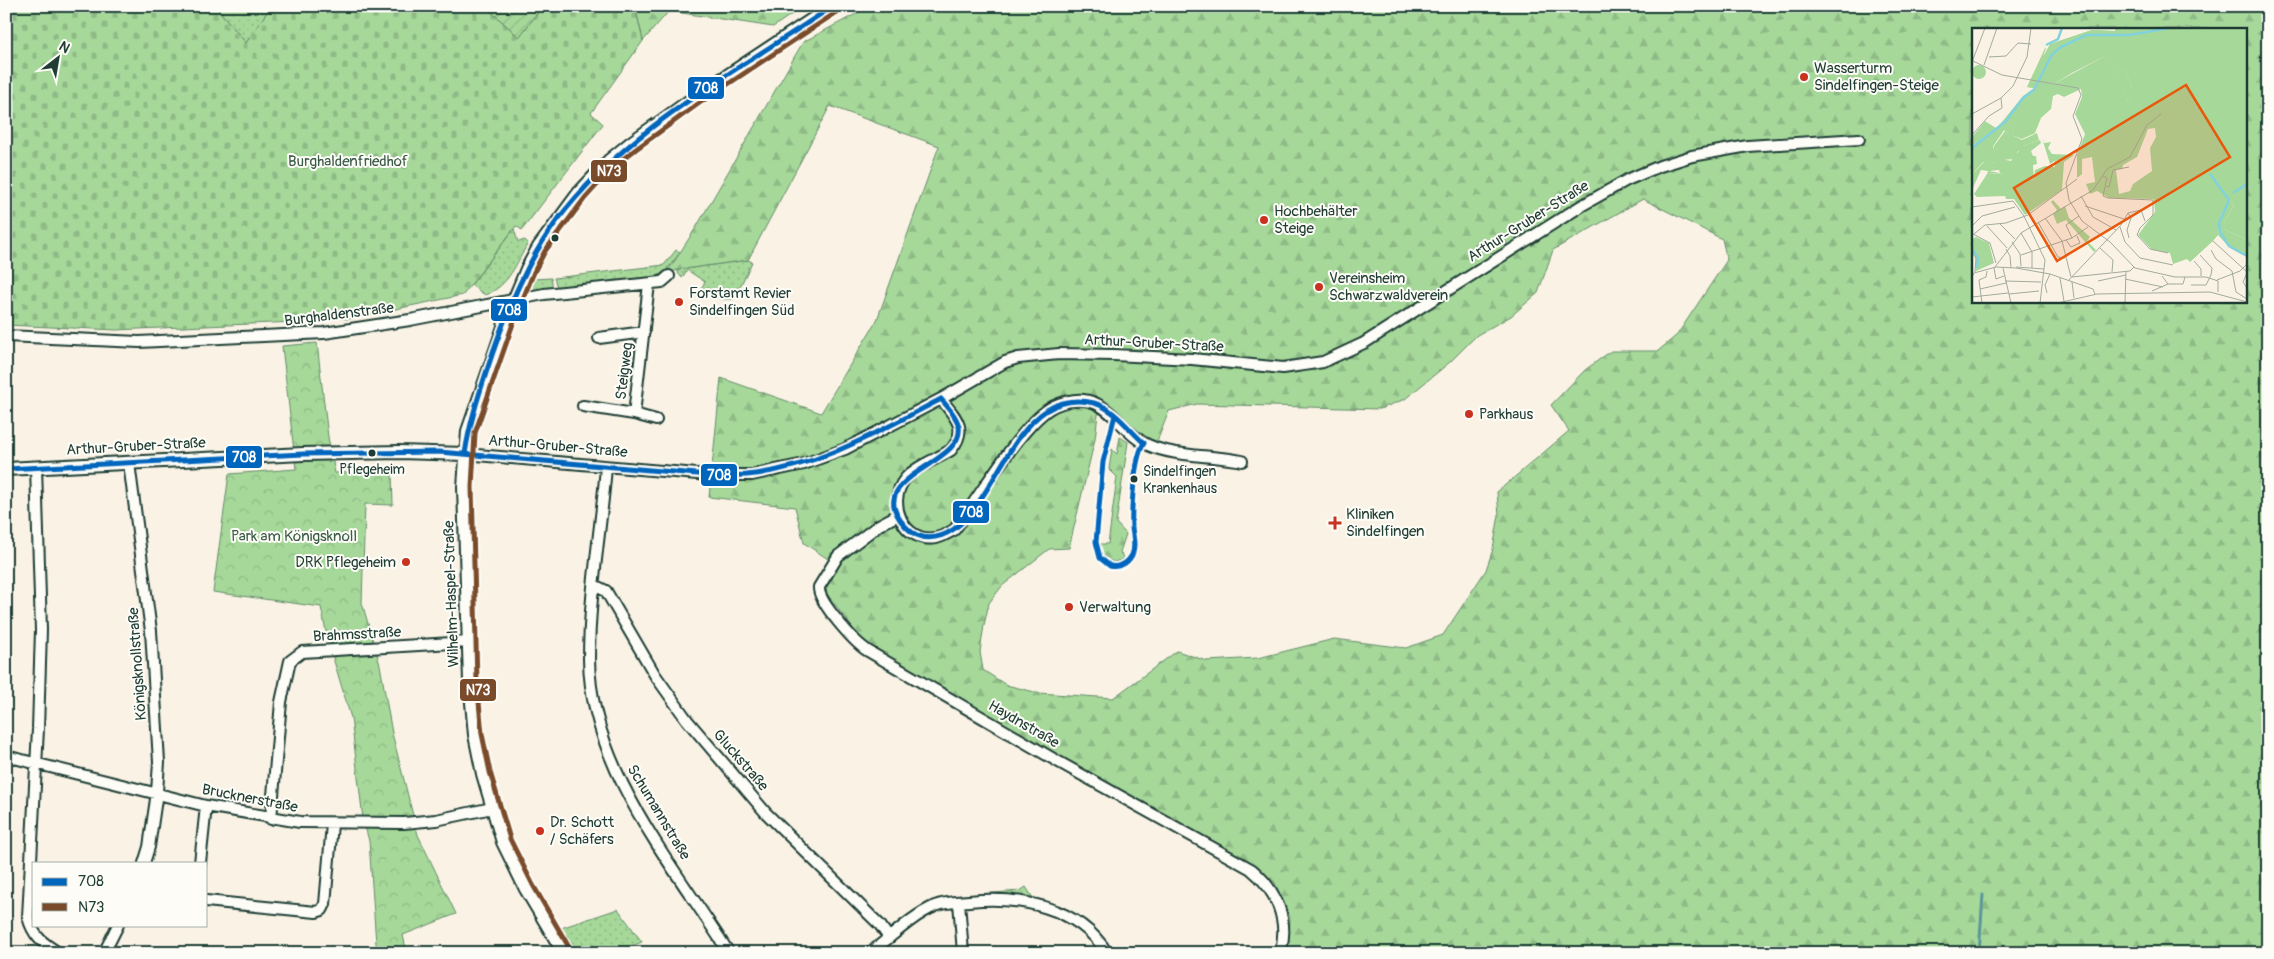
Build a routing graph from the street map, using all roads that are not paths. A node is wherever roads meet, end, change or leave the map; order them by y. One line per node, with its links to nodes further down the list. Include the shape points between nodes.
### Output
1 (833, 6): 5 (street, Wilhelm-Haspel-Straße, via 694,98 609,161 560,217 539,248)
2 (1859, 139): 9 (street, Arthur-Gruber-Straße, via 1748,146 1692,156 1660,166 1581,206 1364,343 1323,362 1283,368 1163,358 1034,356 1005,362)
3 (669, 276): 4 (street, Burghaldenstraße, via 662,282)
4 (649, 284): 5 (street, Burghaldenstraße, via 544,294); 6 (street, Steigweg)
5 (513, 301): 7 (street, Burghaldenstraße, via 345,331 305,335 132,342); 13 (street, Wilhelm-Haspel-Straße, via 468,432)
6 (644, 332): 8 (street, Steigweg); 11 (street, Steigweg)
7 (6, 336)
8 (599, 338)
9 (941, 399): 17 (street, Arthur-Gruber-Straße, via 845,449 780,470 752,475 709,475); 19 (street, via 956,419 960,435 951,450 906,478 896,496)
10 (583, 406): 11 (street, Steigweg)
11 (634, 414): 12 (street, Steigweg)
12 (656, 420)
13 (465, 454): 15 (street, Arthur-Gruber-Straße, via 303,454); 17 (street, Arthur-Gruber-Straße); 21 (street, Wilhelm-Haspel-Straße)
14 (1242, 462): 19 (street, via 1158,449 1144,443 1093,402 1068,400 1049,410 1029,427 954,530 936,538 922,536 905,526)
15 (129, 463): 16 (street, Arthur-Gruber-Straße); 24 (street, Königsknollstraße, via 151,631)
16 (36, 467): 18 (street, Arthur-Gruber-Straße); 23 (street, via 41,630)
17 (606, 467): 20 (street, Schumannstraße)
18 (6, 469)
19 (898, 515): 42 (street, Haydnstraße, via 838,556 819,587 820,596 854,641 1057,761 1251,869 1264,882 1279,907 1284,935)
20 (594, 585): 34 (street, Gluckstraße, via 606,591 655,675 733,776 806,854 880,925); 38 (street, Schumannstraße, via 590,677 613,766 635,807)
21 (469, 642): 26 (street, Wilhelm-Haspel-Straße, via 471,707); 27 (street, Brahmsstraße, via 302,652 295,656 290,661 281,702)
22 (6, 756): 23 (street, Brucknerstraße)
23 (36, 763): 24 (street, Brucknerstraße); 35 (street, via 28,917 36,936)
24 (158, 792): 25 (street, Brucknerstraße); 29 (street, Königsknollstraße, via 150,847)
25 (206, 806): 27 (street, Brucknerstraße); 30 (street)
26 (492, 808): 28 (street, Brucknerstraße, via 436,820); 37 (street, Wilhelm-Haspel-Straße, via 511,860)
27 (271, 819): 28 (street, Brucknerstraße)
28 (332, 824): 31 (street, via 322,910)
29 (144, 862)
30 (200, 862)
31 (208, 901)
32 (959, 902): 34 (street, via 934,907); 40 (street); 41 (street, via 1008,899 1046,908 1084,927)
33 (118, 926): 36 (street)
34 (889, 938): 39 (street)
35 (59, 953)
36 (104, 953)
37 (564, 953)
38 (729, 953)
39 (870, 953)
40 (963, 953)
41 (1107, 953)
42 (1280, 953)

